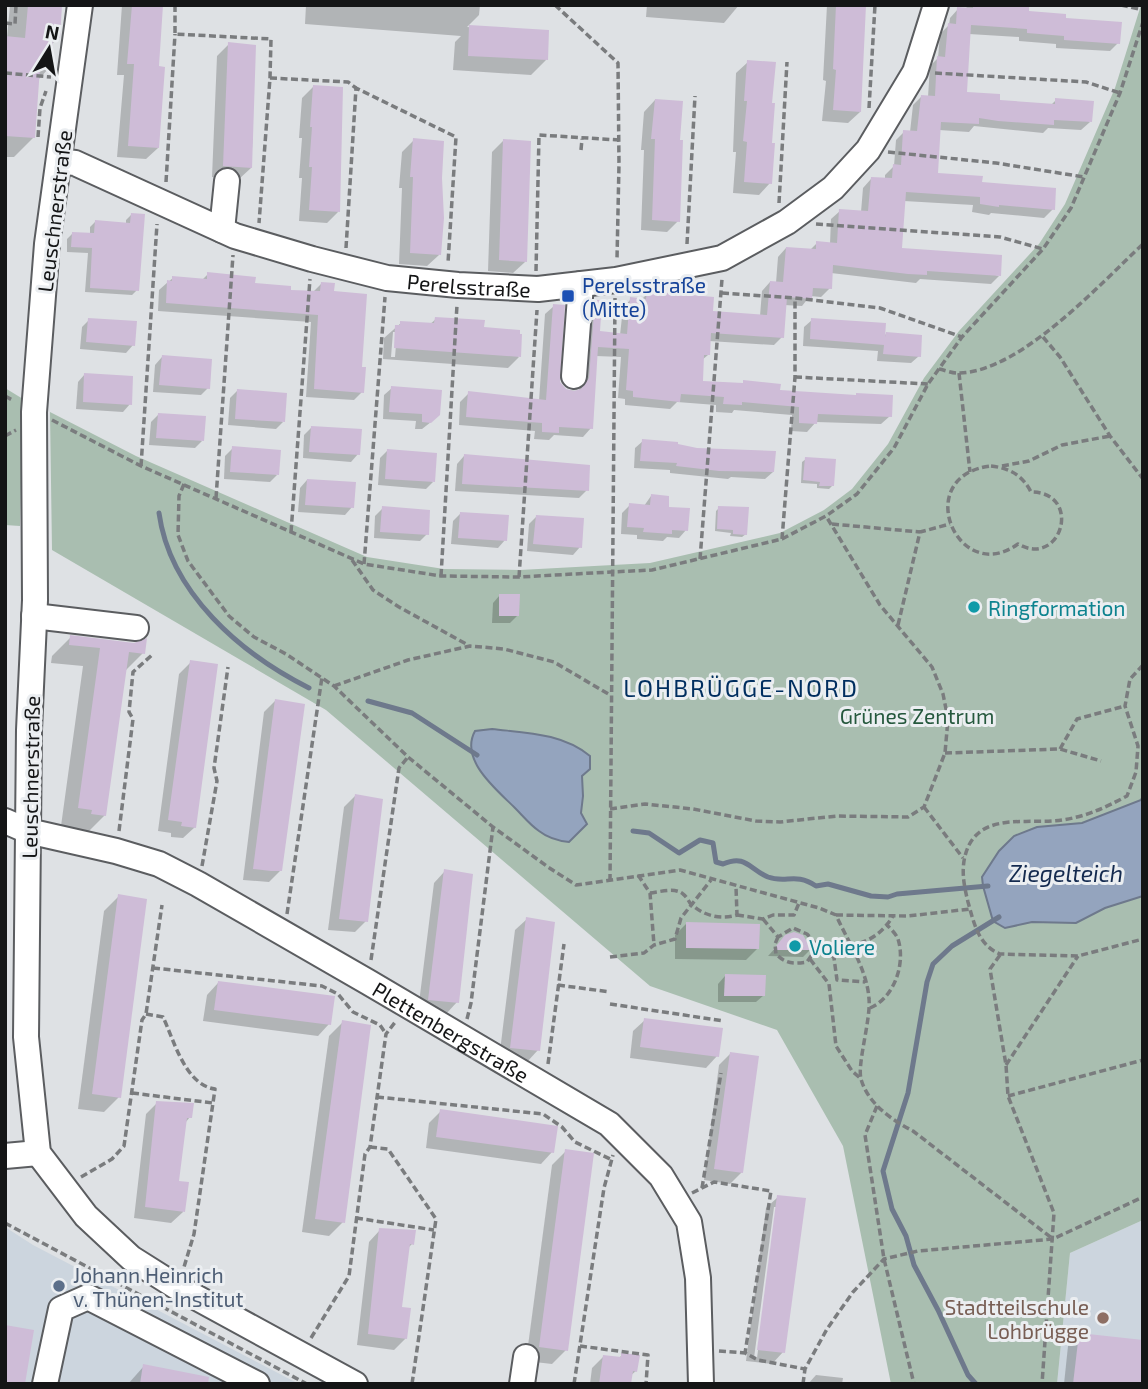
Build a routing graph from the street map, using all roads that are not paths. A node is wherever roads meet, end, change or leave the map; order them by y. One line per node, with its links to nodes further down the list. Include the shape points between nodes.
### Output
1 (80, 5): 3 (street, Leuschnerstraße)
2 (936, 5): 6 (street, Perelsstraße, via 915,72 868,150 833,188 783,225 722,258)
3 (59, 161): 5 (street, Perelsstraße, via 75,163); 8 (street, Leuschnerstraße, via 47,244 34,412)
4 (227, 181): 5 (street)
5 (238, 236): 6 (street, Perelsstraße, via 387,278 538,289)
6 (581, 284): 7 (street)
7 (574, 376)
8 (34, 616): 9 (street); 11 (street, Leuschnerstraße)
9 (136, 628)
10 (5, 821): 11 (street, Plettenbergstraße)
11 (28, 831): 12 (street, Leuschnerstraße, via 26,1052); 20 (street, Plettenbergstraße, via 159,864 609,1124 661,1176 689,1222 698,1278)
12 (38, 1153): 13 (street); 18 (street, via 86,1216 131,1258)
13 (5, 1156)
14 (526, 1357): 19 (street)
15 (225, 1376): 16 (street, via 88,1297 61,1309); 17 (street)
16 (45, 1384)
17 (257, 1384)
18 (355, 1384)
19 (522, 1384)
20 (701, 1384)

